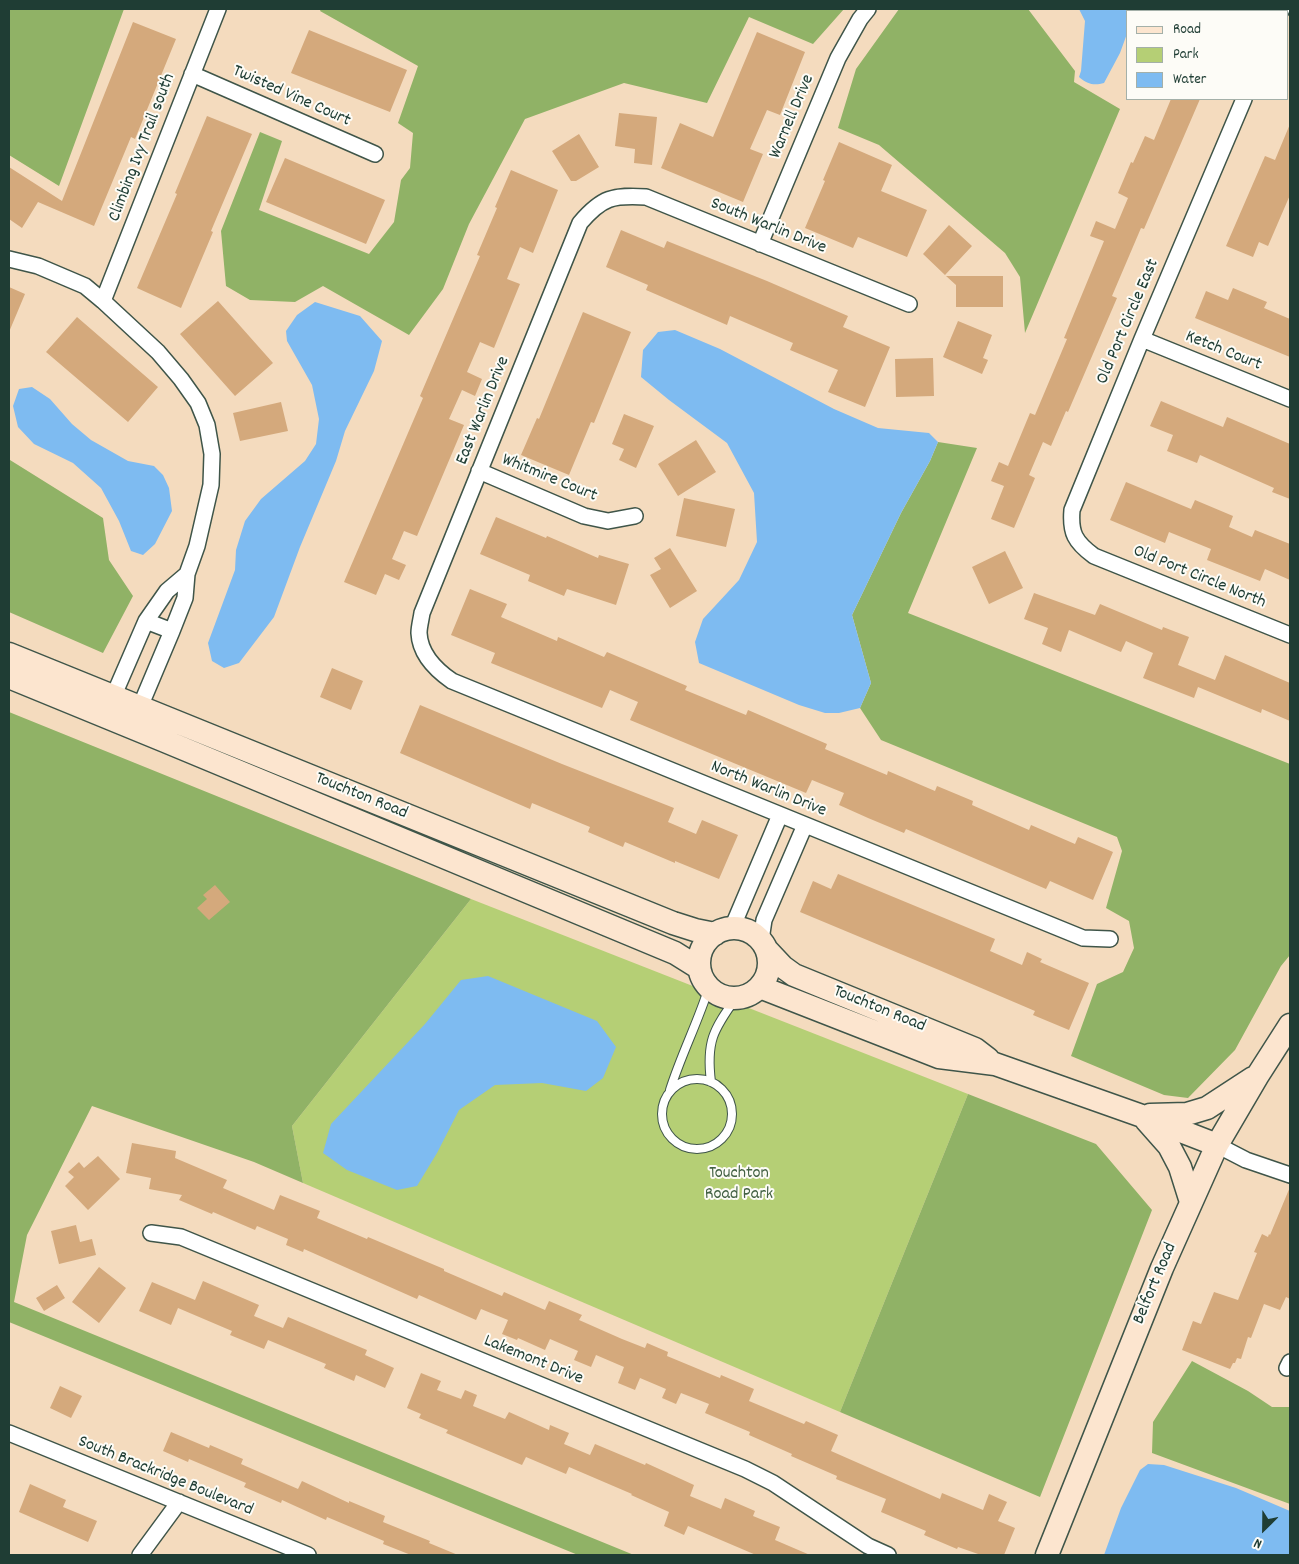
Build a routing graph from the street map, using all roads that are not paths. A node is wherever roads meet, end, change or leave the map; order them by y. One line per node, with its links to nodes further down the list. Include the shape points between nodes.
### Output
1 (218, 9): 3 (street, Climbing Ivy Trail south)
2 (868, 9): 7 (street, Warnell Drive, via 838,58)
3 (192, 74): 5 (street, Twisted Vine Court); 9 (street, Climbing Ivy Trail south)
4 (1244, 100): 11 (street, Old Port Circle East)
5 (375, 154)
6 (611, 198): 7 (street, South Warlin Drive, via 646,197); 13 (street, East Warlin Drive, via 592,208 580,223)
7 (760, 244): 10 (street, South Warlin Drive)
8 (9, 259): 9 (street, via 38,266 85,286)
9 (103, 301): 16 (street, via 158,352 181,379 198,403 207,425 212,454 211,485)
10 (909, 304)
11 (1142, 339): 12 (street, Ketch Court); 15 (street, Old Port Circle East, via 1072,510 1071,525 1075,538)
12 (1290, 399)
13 (479, 471): 14 (street, Whitmire Court, via 584,516 608,521); 20 (street, East Warlin Drive, via 422,613 419,634)
14 (635, 516)
15 (1094, 556): 19 (street, Old Port Circle North)
16 (187, 574): 17 (street, via 167,591); 18 (street, via 184,598)
17 (146, 621): 18 (street); 23 (street)
18 (172, 631): 24 (street)
19 (1290, 635)
20 (424, 652): 25 (street, North Warlin Drive, via 437,670 452,681)
21 (9, 654): 23 (street, Touchton Road)
22 (9, 677): 23 (street, Touchton Road)
23 (109, 706): 24 (street, Touchton Road)
24 (136, 717): 29 (street, Touchton Road, via 664,920 695,930); 32 (street, Touchton Road, via 676,953)
25 (780, 815): 26 (street, North Warlin Drive); 27 (street)
26 (805, 825): 28 (street); 30 (street, North Warlin Drive, via 1082,938)
27 (755, 872): 28 (street); 29 (street)
28 (780, 882): 31 (street, via 764,920)
29 (723, 931): 31 (street, Touchton Road, via 748,930); 32 (street, via 705,943 700,954)
30 (1110, 939)
31 (764, 945): 33 (street, via 769,970); 36 (street, Touchton Road, via 794,975 974,1049)
32 (704, 977): 34 (street, Touchton Road, via 712,990); 39 (lane, via 701,1012)
33 (760, 988): 34 (street); 36 (street, Touchton Road, via 939,1057)
34 (736, 998): 38 (lane, via 711,1041)
35 (1290, 1025): 37 (street, Belfort Road)
36 (995, 1064): 40 (street, Touchton Road)
37 (1258, 1075): 40 (street, via 1207,1108 1187,1114); 41 (street, Belfort Road)
38 (711, 1082): 39 (lane, via 689,1080); 39 (lane, via 728,1097 732,1118 722,1138 701,1149 689,1148 669,1135 662,1113)
39 (670, 1091)
40 (1142, 1116): 41 (street, Touchton Road); 43 (street, via 1169,1146 1180,1167)
41 (1217, 1146): 42 (street); 43 (street, Belfort Road)
42 (1290, 1175)
43 (1191, 1202): 50 (street, Belfort Road)
44 (151, 1234): 49 (street, Lakemont Drive, via 181,1237 745,1469 773,1483 868,1546)
45 (9, 1433): 46 (street, South Brackridge Boulevard)
46 (179, 1502): 47 (street); 48 (street, South Brackridge Boulevard)
47 (140, 1555)
48 (308, 1555)
49 (888, 1555)
50 (1047, 1555)

